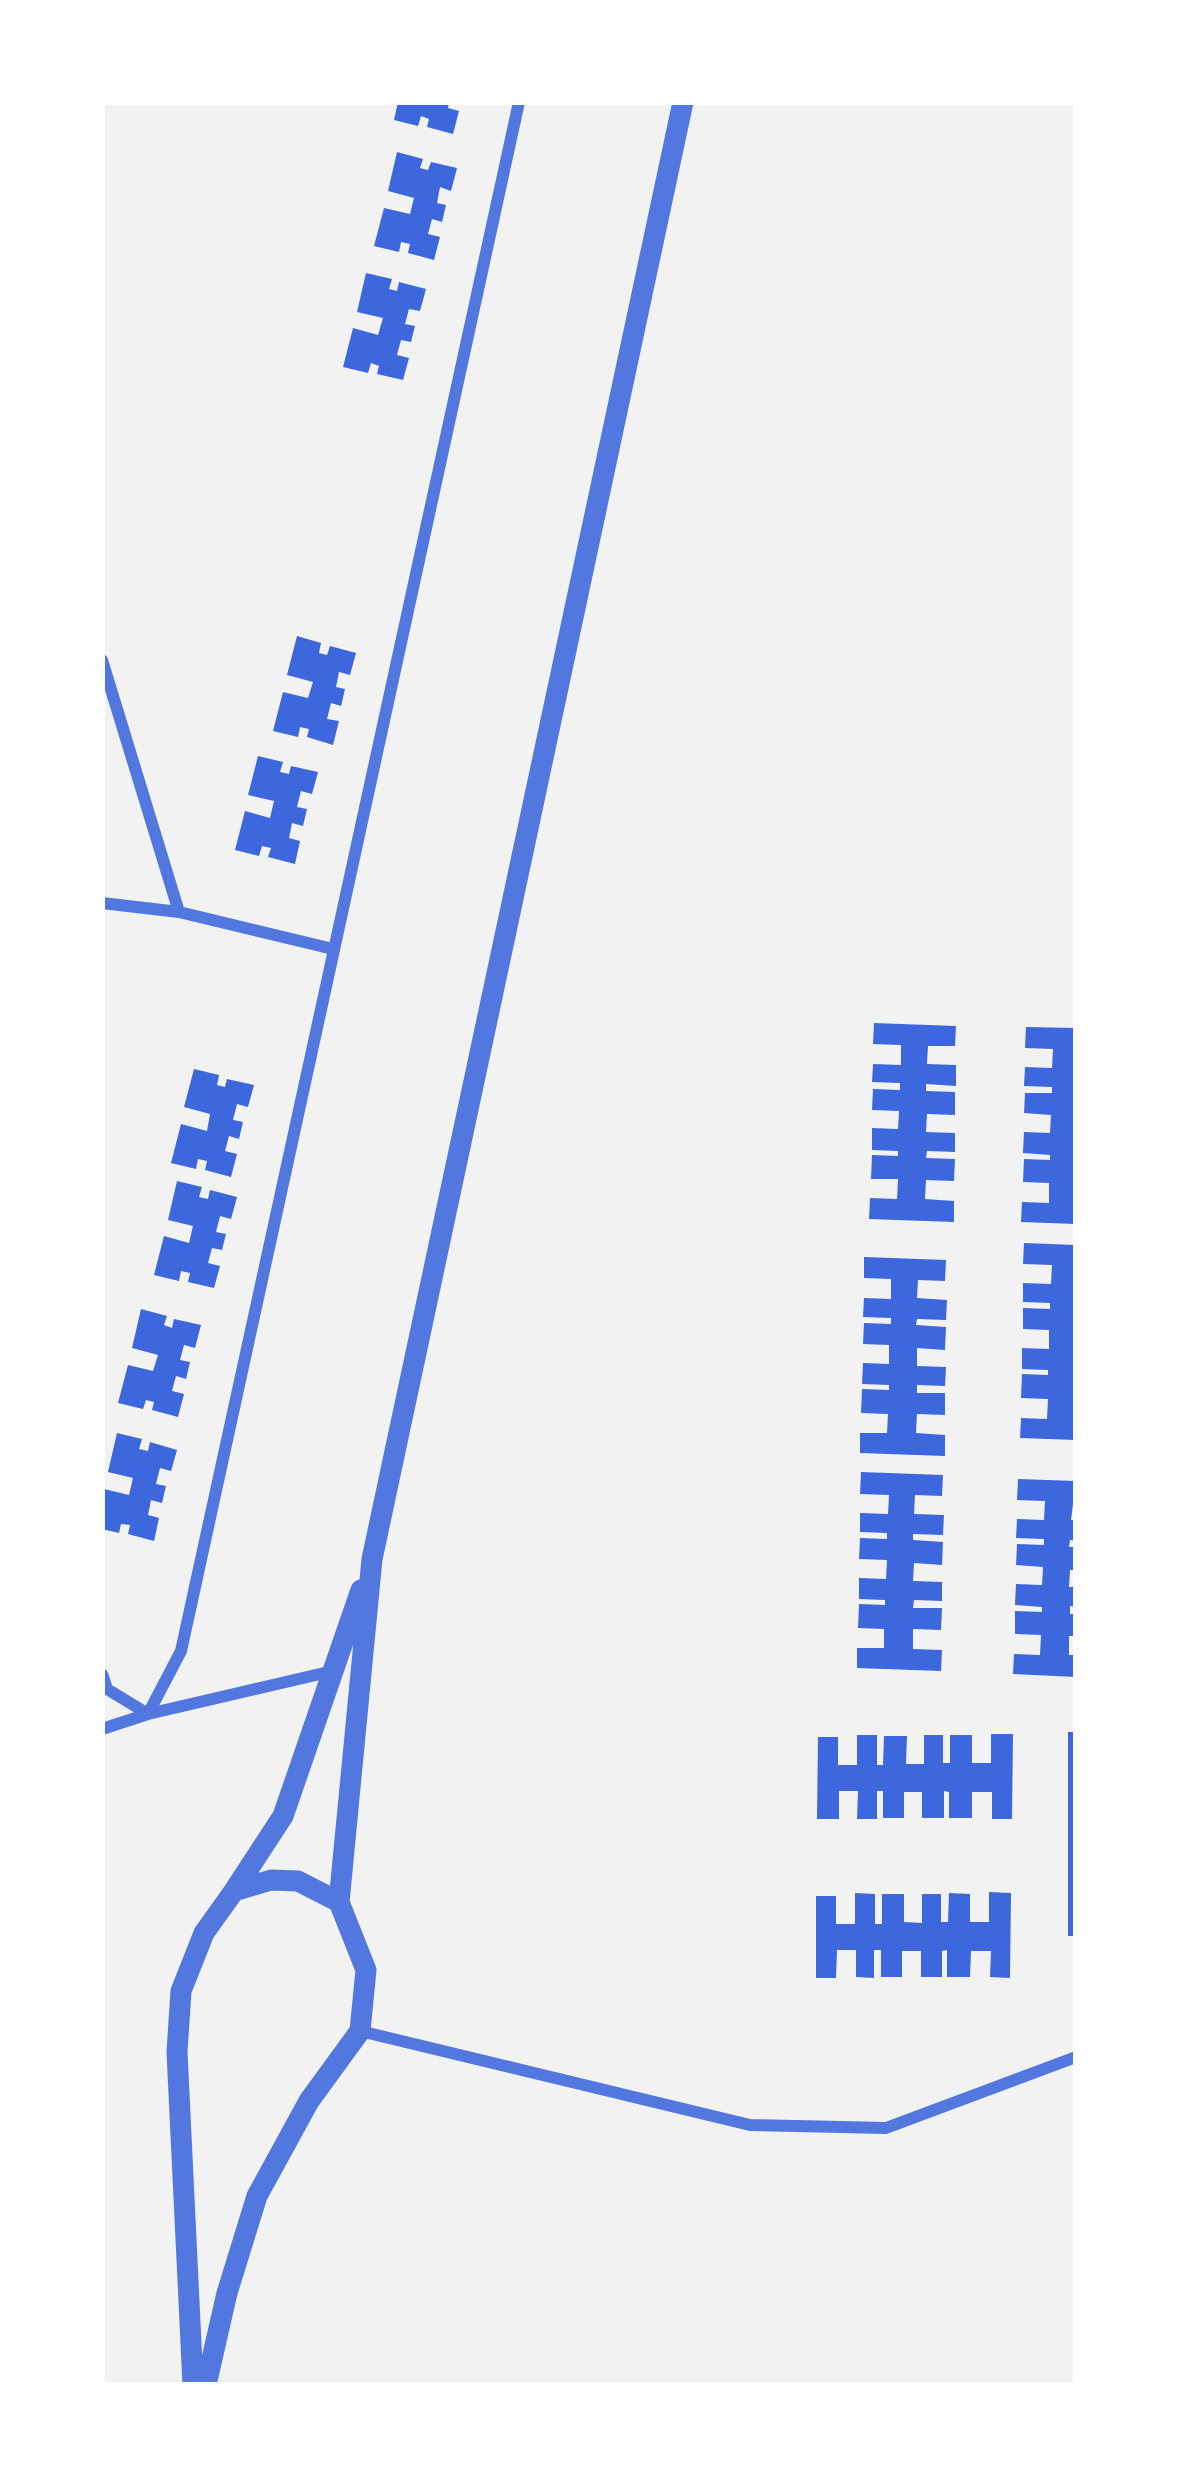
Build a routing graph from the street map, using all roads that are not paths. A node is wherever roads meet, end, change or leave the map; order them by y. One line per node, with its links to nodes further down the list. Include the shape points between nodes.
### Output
1 (519, 102): 6 (street)
2 (683, 102): 7 (street)
3 (102, 660): 5 (street)
4 (102, 903): 5 (street)
5 (179, 912): 6 (street)
6 (333, 949): 10 (street, via 181,1651)
7 (372, 1559): 8 (street); 13 (street)
8 (333, 1671): 10 (street); 12 (street, via 283,1816)
9 (102, 1674): 10 (street, via 107,1689)
10 (148, 1714): 11 (street)
11 (102, 1729)
12 (234, 1891): 13 (street, via 298,1881); 16 (street, via 204,1933 181,1991 177,2052)
13 (339, 1902): 14 (street, via 366,1970)
14 (360, 2031): 15 (street, via 750,2125 886,2128); 17 (street, via 309,2101 257,2196)
15 (1076, 2057)
16 (194, 2385)
17 (206, 2385)

